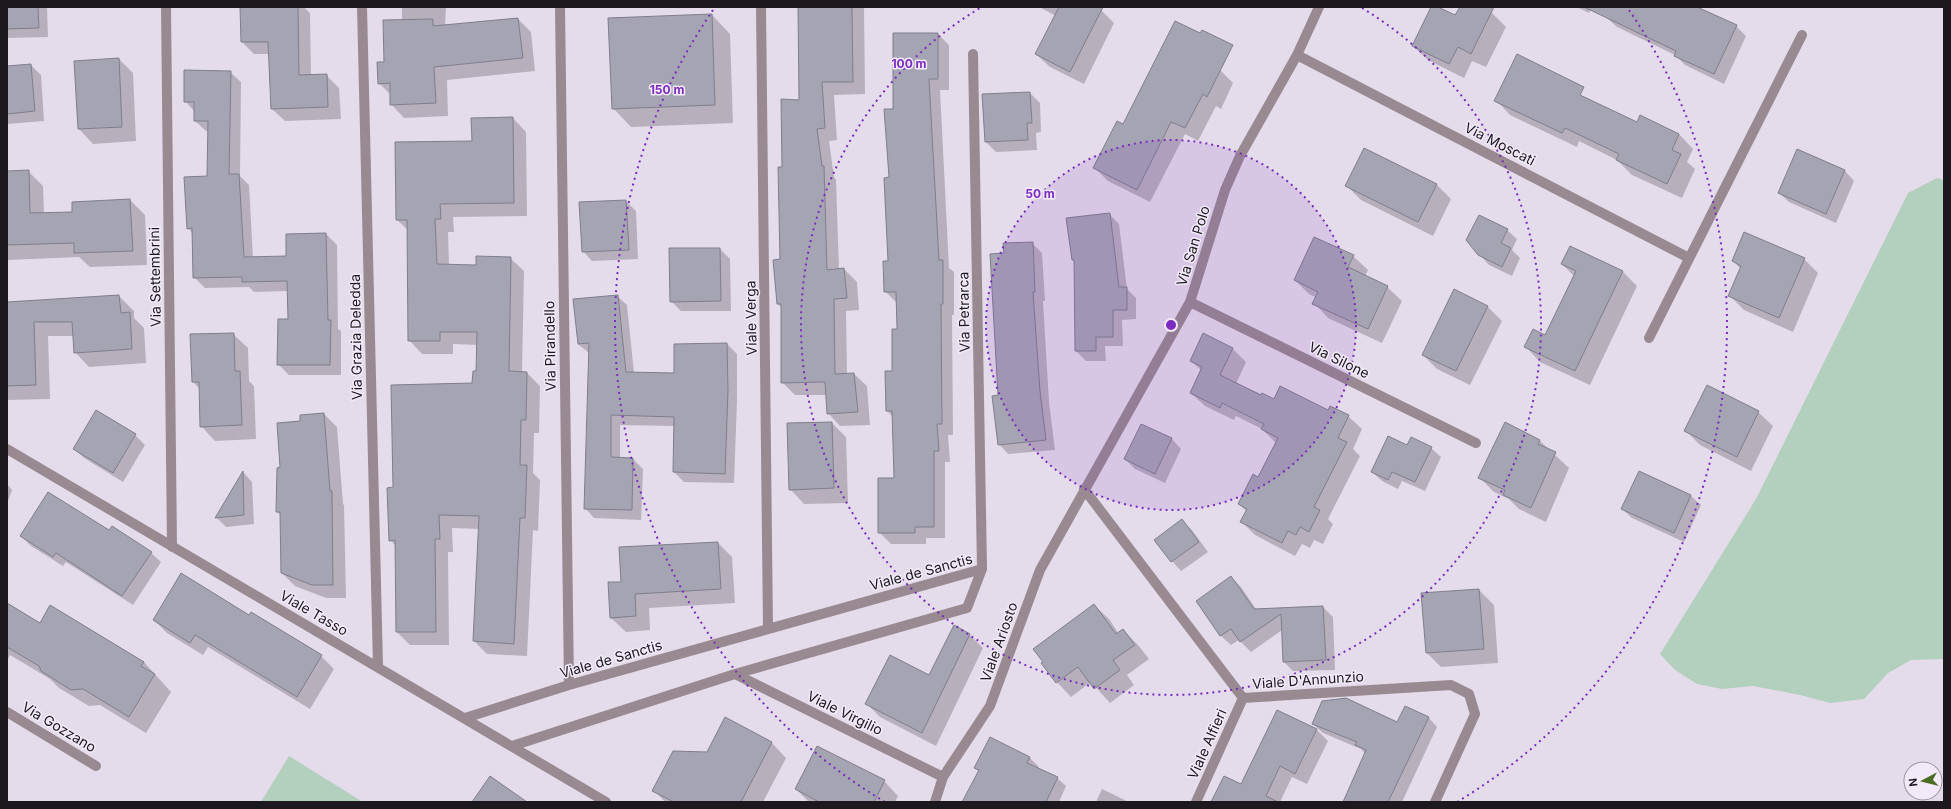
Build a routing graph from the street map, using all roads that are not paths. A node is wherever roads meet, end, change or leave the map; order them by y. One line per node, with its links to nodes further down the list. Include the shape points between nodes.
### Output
1 (166, 7): 15 (street, Via Settembrini)
2 (362, 7): 18 (street, Via Grazia Deledda)
3 (560, 7): 20 (street, Via Pirandello)
4 (761, 7): 17 (street, Viale Verga)
5 (1319, 7): 8 (street, Via San Polo)
6 (1802, 35): 9 (street)
7 (973, 54): 16 (street, Via Petrarca)
8 (1297, 55): 9 (street, Via Moscati); 10 (street, Via San Polo, via 1240,156 1225,190)
9 (1689, 258): 11 (street)
10 (1190, 302): 12 (street, Via Silone); 14 (street, Via San Polo)
11 (1649, 338)
12 (1476, 443)
13 (7, 449): 15 (street, Viale Tasso)
14 (1084, 490): 21 (street, Viale D'Annunzio); 26 (street, Viale Ariosto, via 1040,570 990,706)
15 (172, 547): 18 (street, Viale Tasso)
16 (982, 568): 17 (street, Viale de Sanctis); 19 (street, Viale de Sanctis, via 967,608)
17 (768, 629): 20 (street, Viale de Sanctis)
18 (378, 666): 23 (street, Viale Tasso)
19 (735, 674): 24 (street, Viale de Sanctis); 26 (street, Viale Virgilio)
20 (569, 685): 23 (street, Viale de Sanctis)
21 (1243, 698): 29 (street, Viale Alfieri); 30 (street, Viale D'Annunzio, via 1451,685 1469,694 1475,714)
22 (7, 712): 25 (street, Via Gozzano)
23 (465, 718): 24 (street, Viale Tasso)
24 (512, 746): 27 (street, Viale Tasso)
25 (96, 766)
26 (943, 777): 28 (street, Viale Ariosto)
27 (606, 802)
28 (935, 802)
29 (1196, 802)
30 (1435, 802)

